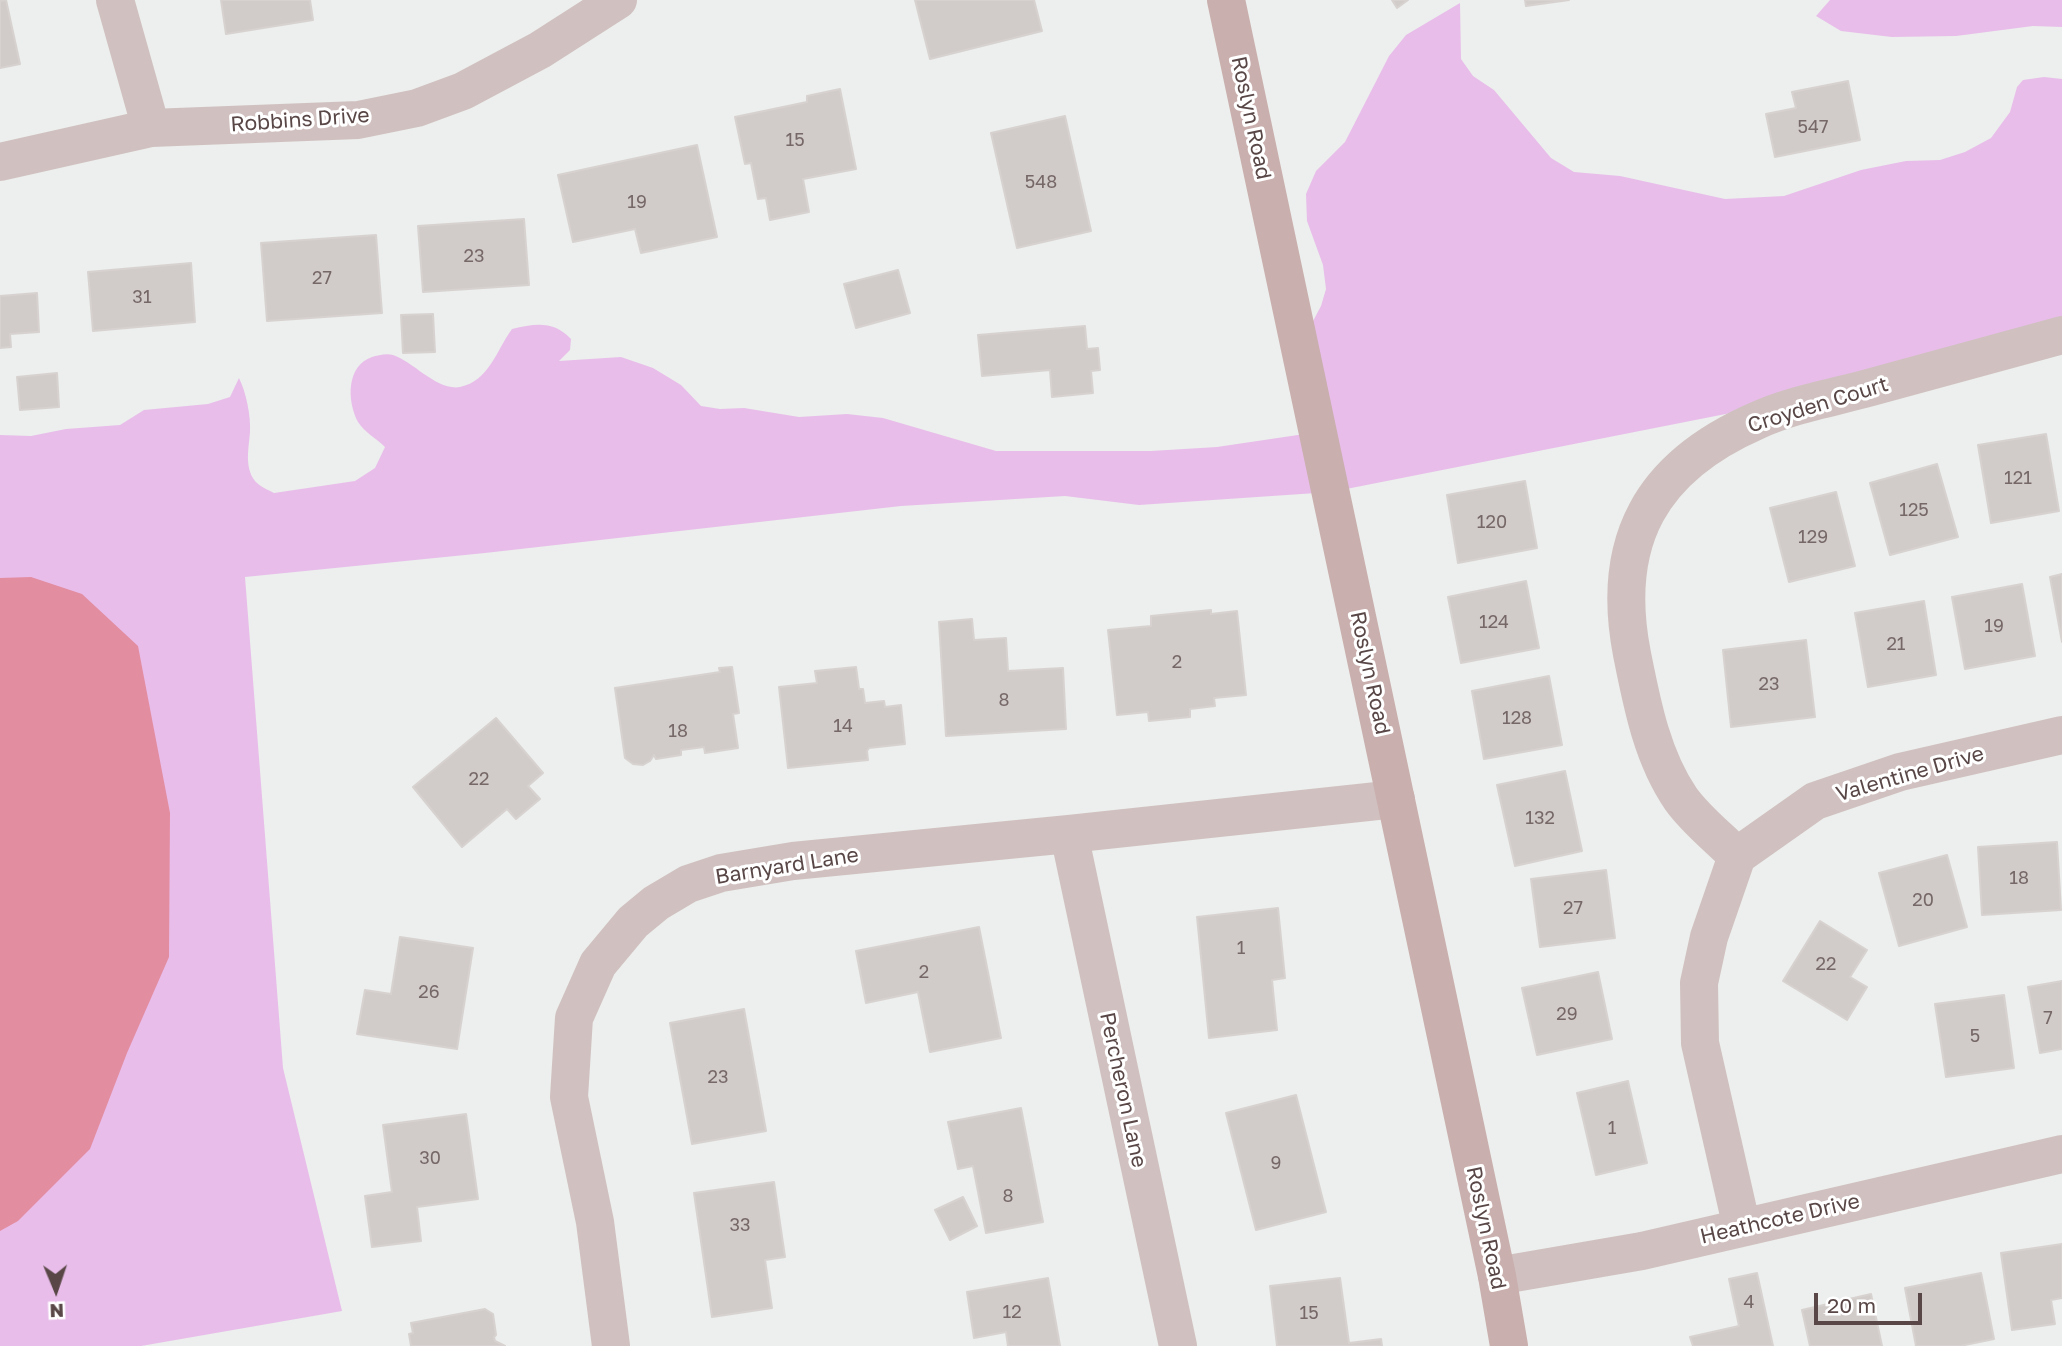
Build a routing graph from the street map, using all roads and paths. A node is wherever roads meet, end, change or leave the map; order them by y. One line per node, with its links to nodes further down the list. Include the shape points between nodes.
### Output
1 (115, 0): 4 (street)
2 (618, 0): 4 (street, Robbins Drive, via 540,50 463,91 416,108 358,120)
3 (1226, 0): 8 (main road, Roslyn Road)
4 (151, 128): 5 (street, Robbins Drive)
5 (0, 162)
6 (2062, 335): 10 (street, Croyden Court, via 1757,420 1689,460 1668,479 1644,515 1625,586 1626,625 1642,708 1677,792)
7 (2062, 735): 10 (street, Valentine Drive, via 1900,772 1815,801)
8 (1396, 799): 9 (street, Barnyard Lane); 13 (main road, Roslyn Road)
9 (1069, 834): 14 (street, Barnyard Lane, via 793,861 721,873 688,884 634,922 598,964 574,1018 569,1097 594,1222); 15 (street, Percheron Lane)
10 (1737, 856): 12 (street, via 1709,937 1699,983 1700,1043)
11 (2062, 1154): 12 (street, Heathcote Drive)
12 (1742, 1228): 13 (street, Heathcote Drive)
13 (1497, 1276): 16 (main road, Roslyn Road)
14 (611, 1346)
15 (1178, 1346)
16 (1509, 1346)

